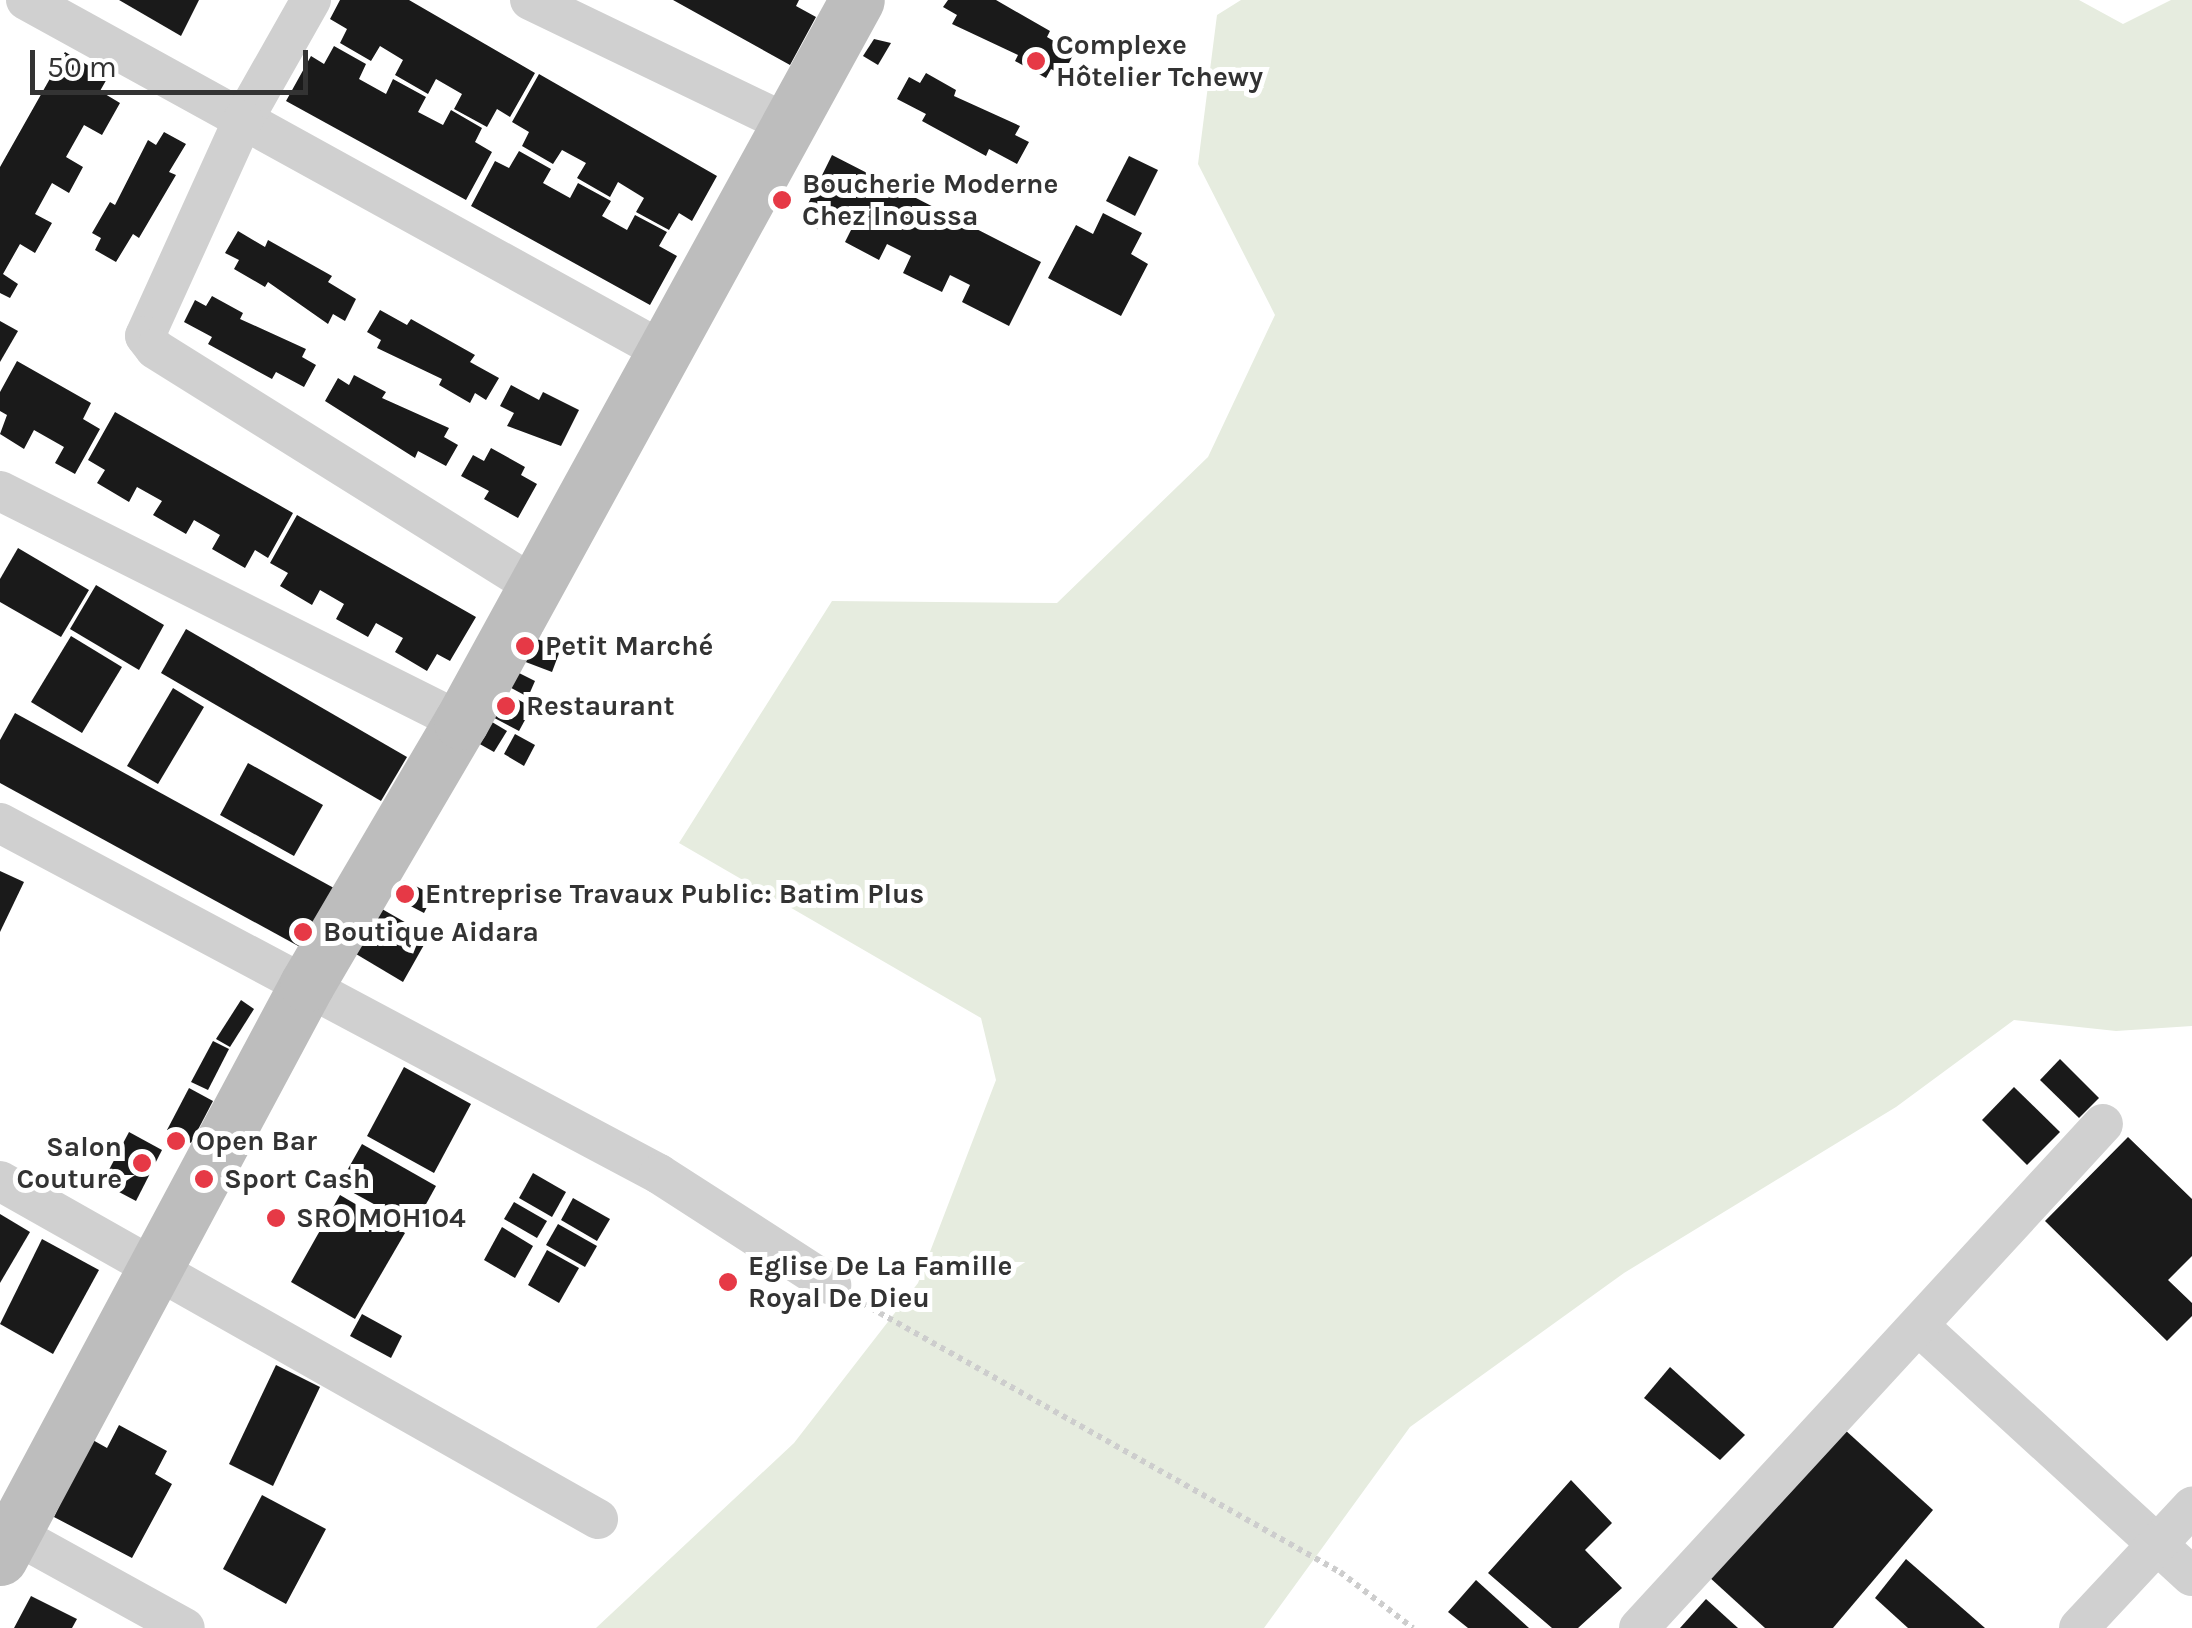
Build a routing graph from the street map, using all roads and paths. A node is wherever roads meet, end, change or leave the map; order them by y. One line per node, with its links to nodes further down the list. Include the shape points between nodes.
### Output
1 (10, 0): 6 (street)
2 (26, 0): 7 (street)
3 (311, 0): 7 (street)
4 (530, 0): 8 (street)
5 (857, 0): 8 (street)
6 (0, 17)
7 (243, 120): 9 (street); 11 (street, via 145,323 145,336 155,350)
8 (788, 124): 9 (street)
9 (663, 351): 11 (street)
10 (0, 490): 12 (street)
11 (536, 587): 12 (street)
12 (461, 722): 14 (street)
13 (0, 823): 14 (street)
14 (307, 984): 17 (street); 18 (street, via 658,1174)
15 (2102, 1124): 19 (street)
16 (0, 1181): 17 (street)
17 (157, 1268): 21 (street); 22 (street)
18 (831, 1285): 26 (path, via 1340,1572)
19 (1921, 1328): 23 (street); 27 (street)
20 (2192, 1507): 23 (street)
21 (598, 1519)
22 (4, 1539): 25 (street)
23 (2157, 1544): 24 (street); 28 (street)
24 (2192, 1576)
25 (185, 1628)
26 (1413, 1628)
27 (1639, 1628)
28 (2079, 1628)

